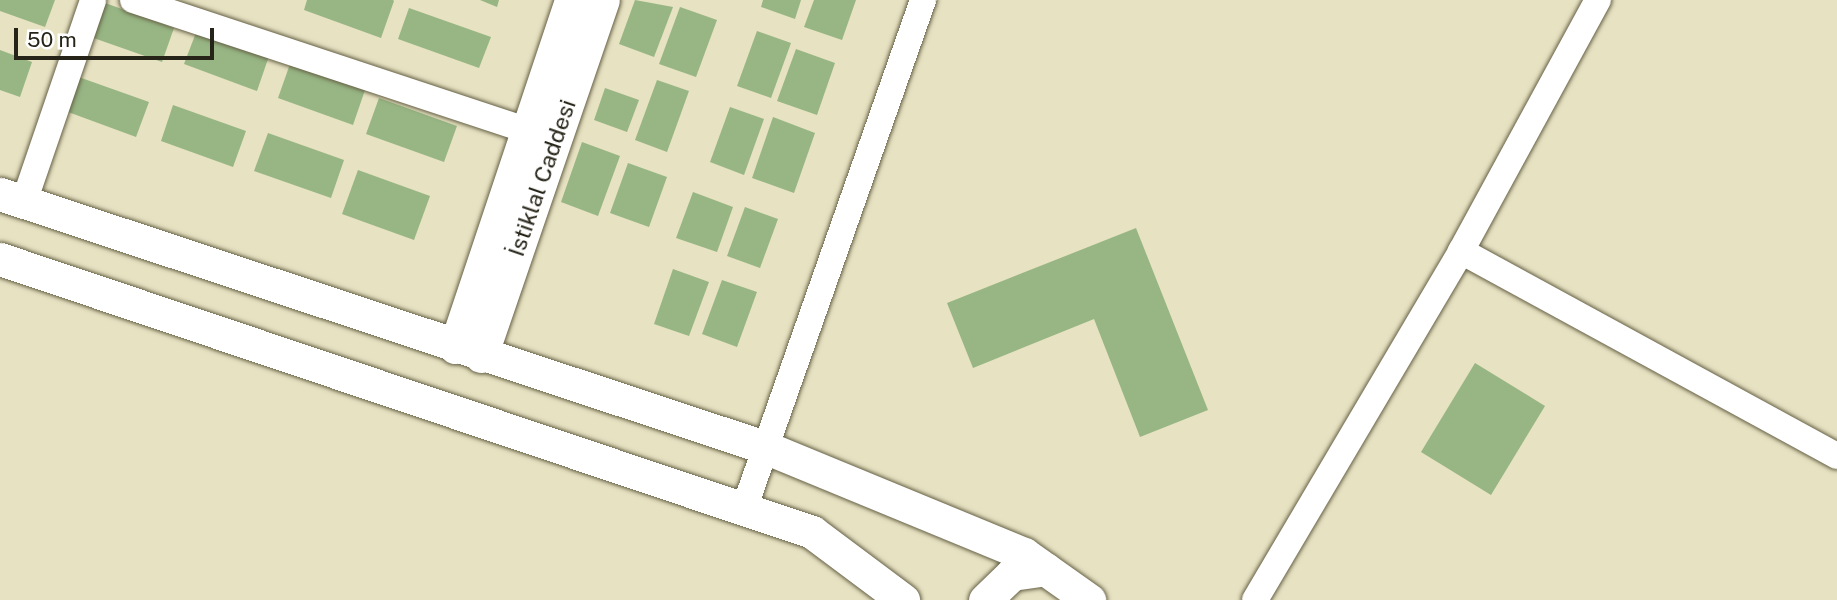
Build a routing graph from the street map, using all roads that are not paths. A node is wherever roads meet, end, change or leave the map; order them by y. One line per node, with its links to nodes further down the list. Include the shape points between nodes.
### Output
1 (93, 0): 8 (street)
2 (133, 0): 7 (street)
3 (571, 0): 7 (street, İstiklal Caddesi)
4 (603, 0): 11 (street, İstiklal Caddesi)
5 (923, 0): 12 (street)
6 (1598, 0): 9 (street)
7 (526, 130): 11 (street, İstiklal Caddesi)
8 (12, 198): 11 (street)
9 (1461, 251): 13 (street); 20 (street)
10 (0, 259): 14 (street)
11 (468, 352): 12 (street)
12 (767, 448): 14 (street); 15 (street, via 964,527)
13 (1837, 456)
14 (744, 509): 17 (street, via 812,532)
15 (1046, 569): 16 (street); 18 (street, via 1012,575)
16 (1084, 595): 19 (street)
17 (903, 600)
18 (985, 600)
19 (1116, 600)
20 (1255, 600)

